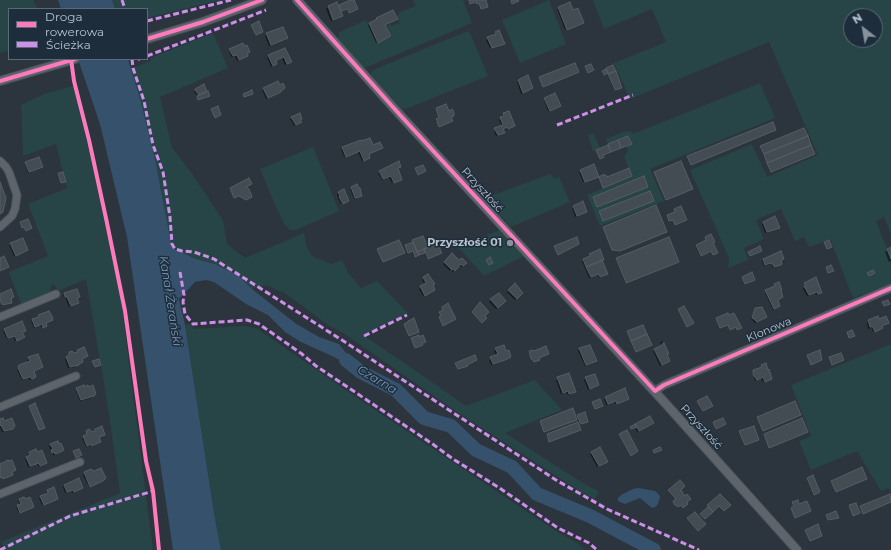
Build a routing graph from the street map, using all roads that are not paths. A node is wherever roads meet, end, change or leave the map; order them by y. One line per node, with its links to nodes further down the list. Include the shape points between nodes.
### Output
1 (262, 0): 3 (street)
2 (297, 0): 12 (street, Przyszłość)
3 (148, 39)
4 (71, 60): 5 (street)
5 (0, 81)
6 (0, 161): 7 (street, via 9,172 17,195 12,216)
7 (0, 227)
8 (891, 288): 12 (street, Klonowa)
9 (56, 294): 10 (street)
10 (0, 317)
11 (76, 376): 13 (street)
12 (655, 391): 16 (street, Przyszłość)
13 (0, 407)
14 (80, 462): 15 (street)
15 (0, 494)
16 (797, 550)

